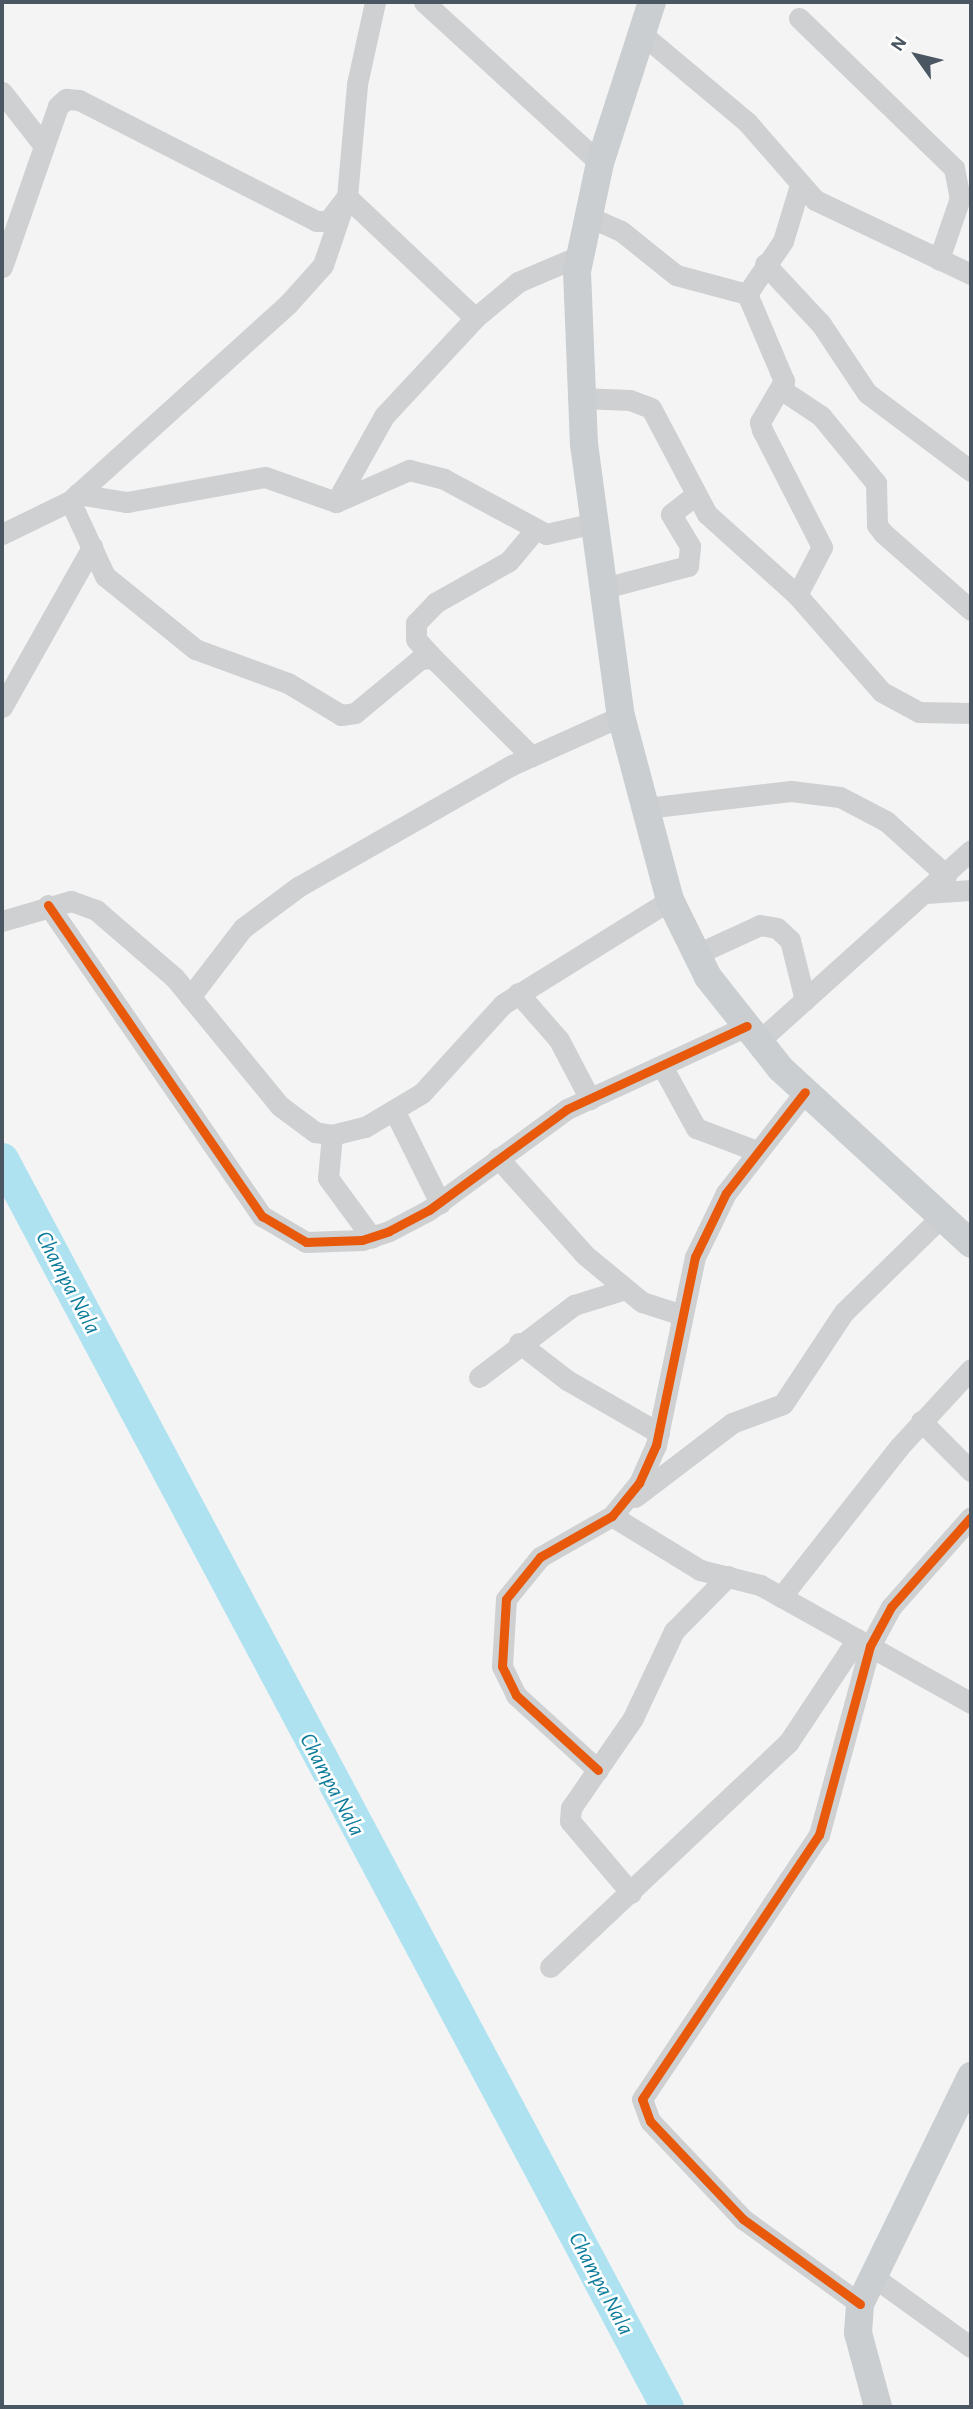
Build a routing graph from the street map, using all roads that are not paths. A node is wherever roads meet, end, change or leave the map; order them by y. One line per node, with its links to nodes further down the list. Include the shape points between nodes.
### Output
1 (375, 2): 10 (street, via 357,84)
2 (424, 2): 8 (street)
3 (652, 2): 5 (main road)
4 (799, 18): 13 (street, via 954,168 960,198)
5 (642, 34): 8 (main road); 9 (street, via 747,122)
6 (2, 92): 7 (street)
7 (44, 146): 10 (street, via 58,106 79,100 316,221); 15 (street)
8 (600, 163): 11 (main road)
9 (800, 185): 13 (street, via 840,214); 14 (street, via 783,241)
10 (344, 204): 18 (street); 23 (street, via 315,277)
11 (585, 215): 12 (main road); 17 (street, via 621,231 676,275)
12 (579, 256): 18 (street, via 518,282); 20 (main road)
13 (939, 259): 16 (street)
14 (765, 264): 17 (street); 21 (street, via 821,324 867,393)
15 (2, 267)
16 (971, 274)
17 (747, 294): 19 (street, via 779,369)
18 (475, 318): 24 (street, via 384,416)
19 (782, 390): 30 (street, via 760,422 822,547); 31 (street, via 821,416 876,482 877,525 883,533)
20 (580, 398): 22 (street, via 630,400 651,408); 25 (main road)
21 (971, 471)
22 (694, 496): 29 (street, via 671,514 690,545 688,566); 30 (street, via 725,533)
23 (73, 498): 24 (street, via 128,502 265,477); 27 (street); 28 (street)
24 (335, 502): 26 (street, via 385,477 426,472)
25 (594, 523): 26 (street, via 561,533); 29 (main road)
26 (534, 531): 32 (street, via 509,561 435,603 416,622 416,639)
27 (2, 534)
28 (92, 547): 32 (street, via 117,589 195,649 288,683 341,715 355,713 420,659); 33 (street)
29 (604, 588): 35 (main road)
30 (797, 595): 34 (street, via 883,692 919,712)
31 (971, 610)
32 (433, 658): 36 (street)
33 (2, 707)
34 (971, 713)
35 (621, 716): 36 (street); 37 (main road)
36 (531, 756): 47 (street, via 269,906 243,928)
37 (646, 808): 39 (street, via 791,791 840,797 886,821); 42 (main road)
38 (971, 850): 39 (street)
39 (946, 875): 41 (street)
40 (971, 890): 41 (street)
41 (926, 893): 48 (street)
42 (670, 900): 45 (main road); 46 (street)
43 (48, 905): 44 (street); 47 (street, via 71,901 96,910 154,957); 59 (street, via 262,1216 306,1242)
44 (2, 921)
45 (697, 954): 48 (street, via 760,925 777,928 790,940); 49 (main road)
46 (518, 993): 52 (street, via 559,1040); 53 (street, via 422,1093)
47 (190, 997): 54 (street, via 280,1106 298,1122)
48 (806, 1000): 49 (street)
49 (753, 1034): 50 (street); 51 (main road)
50 (663, 1066): 52 (street); 55 (street, via 695,1128)
51 (805, 1092): 55 (street); 58 (main road)
52 (590, 1099): 56 (street)
53 (395, 1112): 54 (street); 57 (street)
54 (332, 1135): 59 (street, via 328,1178)
55 (757, 1152): 62 (street, via 712,1220)
56 (498, 1158): 57 (street); 61 (street, via 568,1240)
57 (440, 1203): 59 (street)
58 (939, 1219): 60 (main road); 69 (street, via 844,1312 783,1404 732,1423)
59 (372, 1238)
60 (971, 1243)
61 (625, 1289): 62 (street, via 650,1307); 63 (street, via 574,1305)
62 (679, 1314): 67 (street)
63 (519, 1343): 65 (street); 67 (street, via 567,1380)
64 (971, 1369): 66 (street)
65 (479, 1377)
66 (921, 1421): 68 (street); 72 (street)
67 (659, 1433): 69 (street)
68 (971, 1471)
69 (619, 1510): 71 (street, via 699,1570); 75 (street, via 540,1557 506,1600 499,1633 502,1666 516,1695)
70 (971, 1517): 73 (street, via 906,1583)
71 (728, 1576): 72 (street); 75 (street, via 668,1640 633,1718)
72 (781, 1597): 73 (street)
73 (864, 1643): 74 (street); 76 (street, via 788,1743); 80 (street, via 819,1835 642,2099 650,2121 743,2219)
74 (971, 1703)
75 (598, 1770): 76 (street, via 571,1808 570,1821)
76 (631, 1893): 77 (street)
77 (550, 1967)
78 (971, 2076): 79 (main road)
79 (871, 2275): 80 (main road); 81 (street)
80 (860, 2304): 82 (main road, via 858,2333)
81 (971, 2347)
82 (878, 2407)

